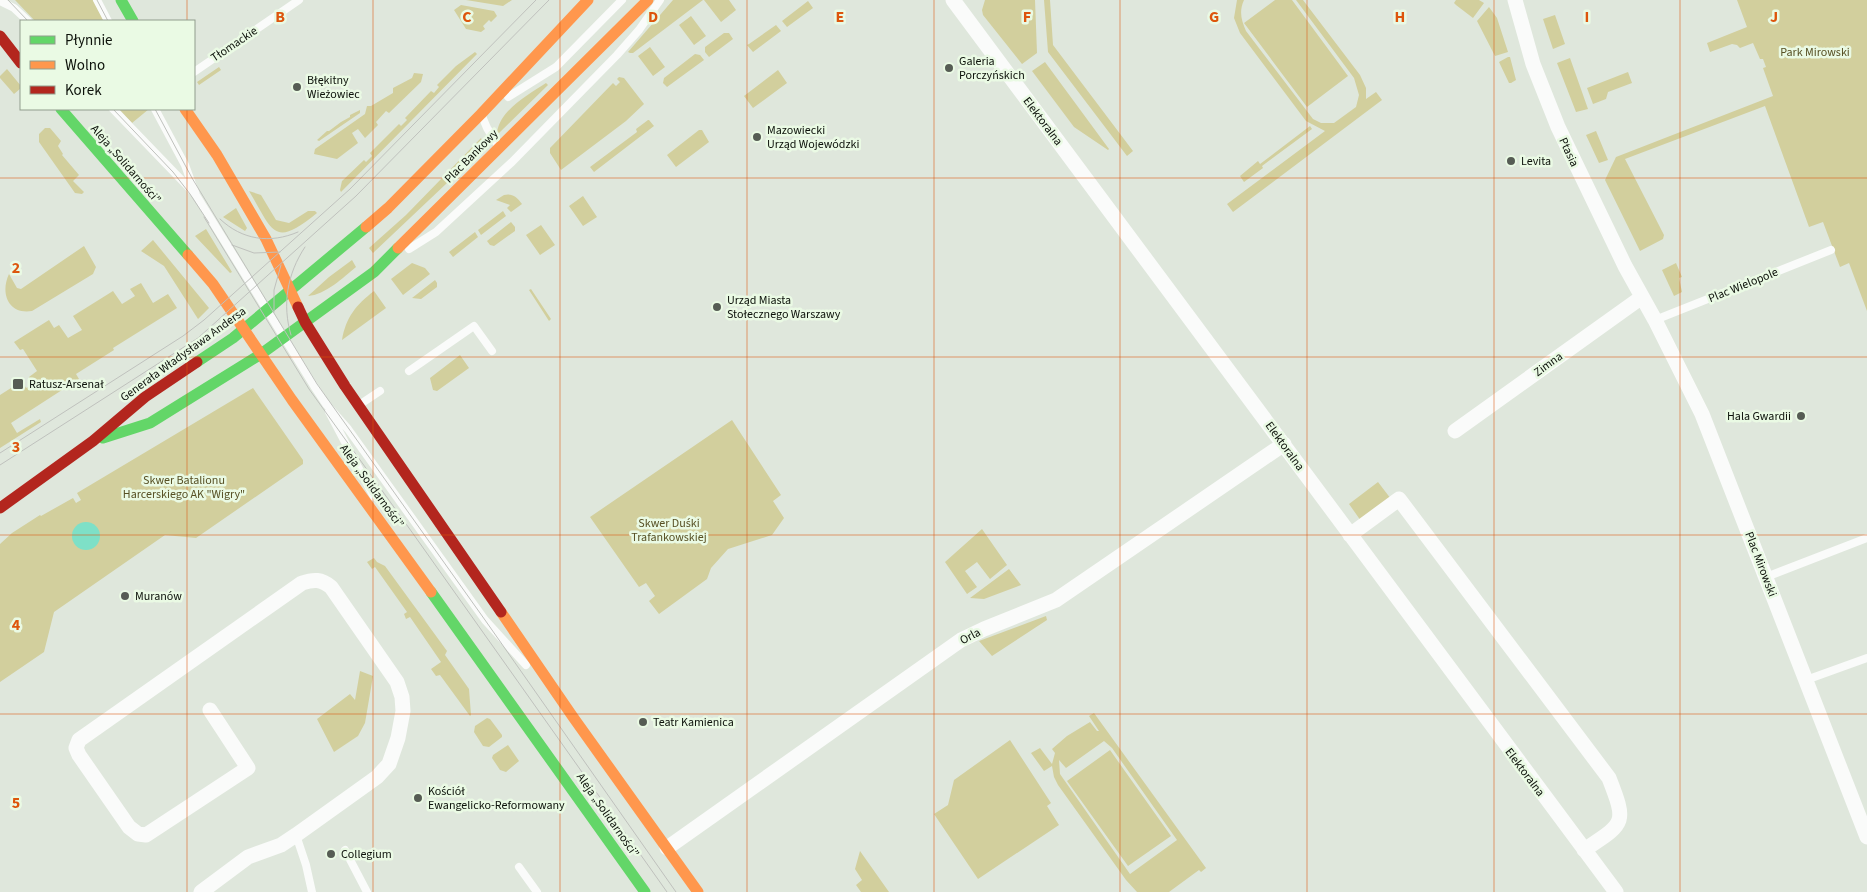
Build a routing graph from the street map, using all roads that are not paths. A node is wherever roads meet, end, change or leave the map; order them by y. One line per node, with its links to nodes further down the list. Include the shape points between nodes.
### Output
1 (97, 0): 12 (lane)
2 (121, 0): 13 (main road)
3 (299, 0): 16 (lane, Tłomackie)
4 (588, 0): 21 (main road, Plac Bankowy)
5 (622, 0): 21 (lane, via 556,67)
6 (648, 0): 22 (main road, Plac Bankowy)
7 (660, 0): 25 (lane, via 616,55 474,198 436,232)
8 (953, 0): 41 (street, Elektoralna)
9 (1515, 0): 27 (street, Ptasia, via 1533,64 1558,127)
10 (0, 1): 11 (lane)
11 (27, 20)
12 (107, 20)
13 (132, 20)
14 (0, 36): 15 (main road)
15 (20, 62)
16 (195, 71)
17 (62, 110): 31 (main road, Aleja „Solidarności”, via 213,284)
18 (114, 110): 23 (lane)
19 (156, 110): 23 (lane, via 185,165)
20 (186, 110): 26 (main road, via 217,155 266,239)
21 (481, 114): 22 (lane); 26 (main road, Plac Bankowy, via 388,208)
22 (499, 148): 25 (main road, Plac Bankowy)
23 (196, 195): 28 (lane)
24 (1831, 250): 29 (lane, Plac Wielopole)
25 (374, 272): 30 (main road, Plac Bankowy)
26 (289, 290): 28 (main road, Generała Władysława Andersa); 30 (main road)
27 (1642, 297): 29 (street, Plac Mirowski); 39 (street, Zimna)
28 (266, 310): 31 (main road, Generała Władysława Andersa); 32 (lane)
29 (1655, 320): 46 (street, Plac Mirowski, via 1702,414)
30 (305, 322): 32 (main road, Generała Władysława Andersa); 38 (main road)
31 (244, 329): 34 (main road, Aleja „Solidarności”); 40 (main road, Generała Władysława Andersa, via 145,397)
32 (284, 338): 34 (main road, Generała Władysława Andersa); 37 (lane)
33 (492, 351): 35 (lane, via 474,326)
34 (261, 354): 40 (main road, Generała Władysława Andersa, via 150,423); 45 (main road, Aleja „Solidarności”)
35 (409, 371)
36 (380, 391): 38 (lane)
37 (326, 404): 45 (lane); 50 (lane, via 348,429 485,620)
38 (359, 406): 50 (main road)
39 (1455, 431)
40 (93, 441): 42 (main road, Generała Władysława Andersa)
41 (1284, 444): 43 (street, Elektoralna); 53 (street, Orla, via 1056,600 961,640)
42 (0, 508)
43 (1350, 535): 55 (street, Elektoralna); 55 (street, via 1399,499 1609,778 1618,800 1619,823)
44 (1867, 538): 46 (lane)
45 (409, 560): 61 (main road, Aleja „Solidarności”)
46 (1766, 577): 48 (street, Plac Mirowski)
47 (1867, 658): 48 (lane)
48 (1806, 680): 52 (street, Plac Mirowski)
49 (210, 710): 51 (street, via 248,768 146,835 138,834 129,827 79,756 76,748 79,740 302,583 324,581 331,587 397,682 403,711 389,764 377,778)
50 (573, 716): 53 (main road)
51 (296, 835): 57 (street, via 281,845 248,857); 58 (lane)
52 (1867, 837)
53 (667, 848): 62 (main road)
54 (345, 850): 59 (lane)
55 (1584, 850): 63 (street, Elektoralna)
56 (520, 867): 60 (lane)
57 (201, 892)
58 (312, 892)
59 (367, 892)
60 (537, 892)
61 (645, 892)
62 (698, 892)
63 (1616, 892)

